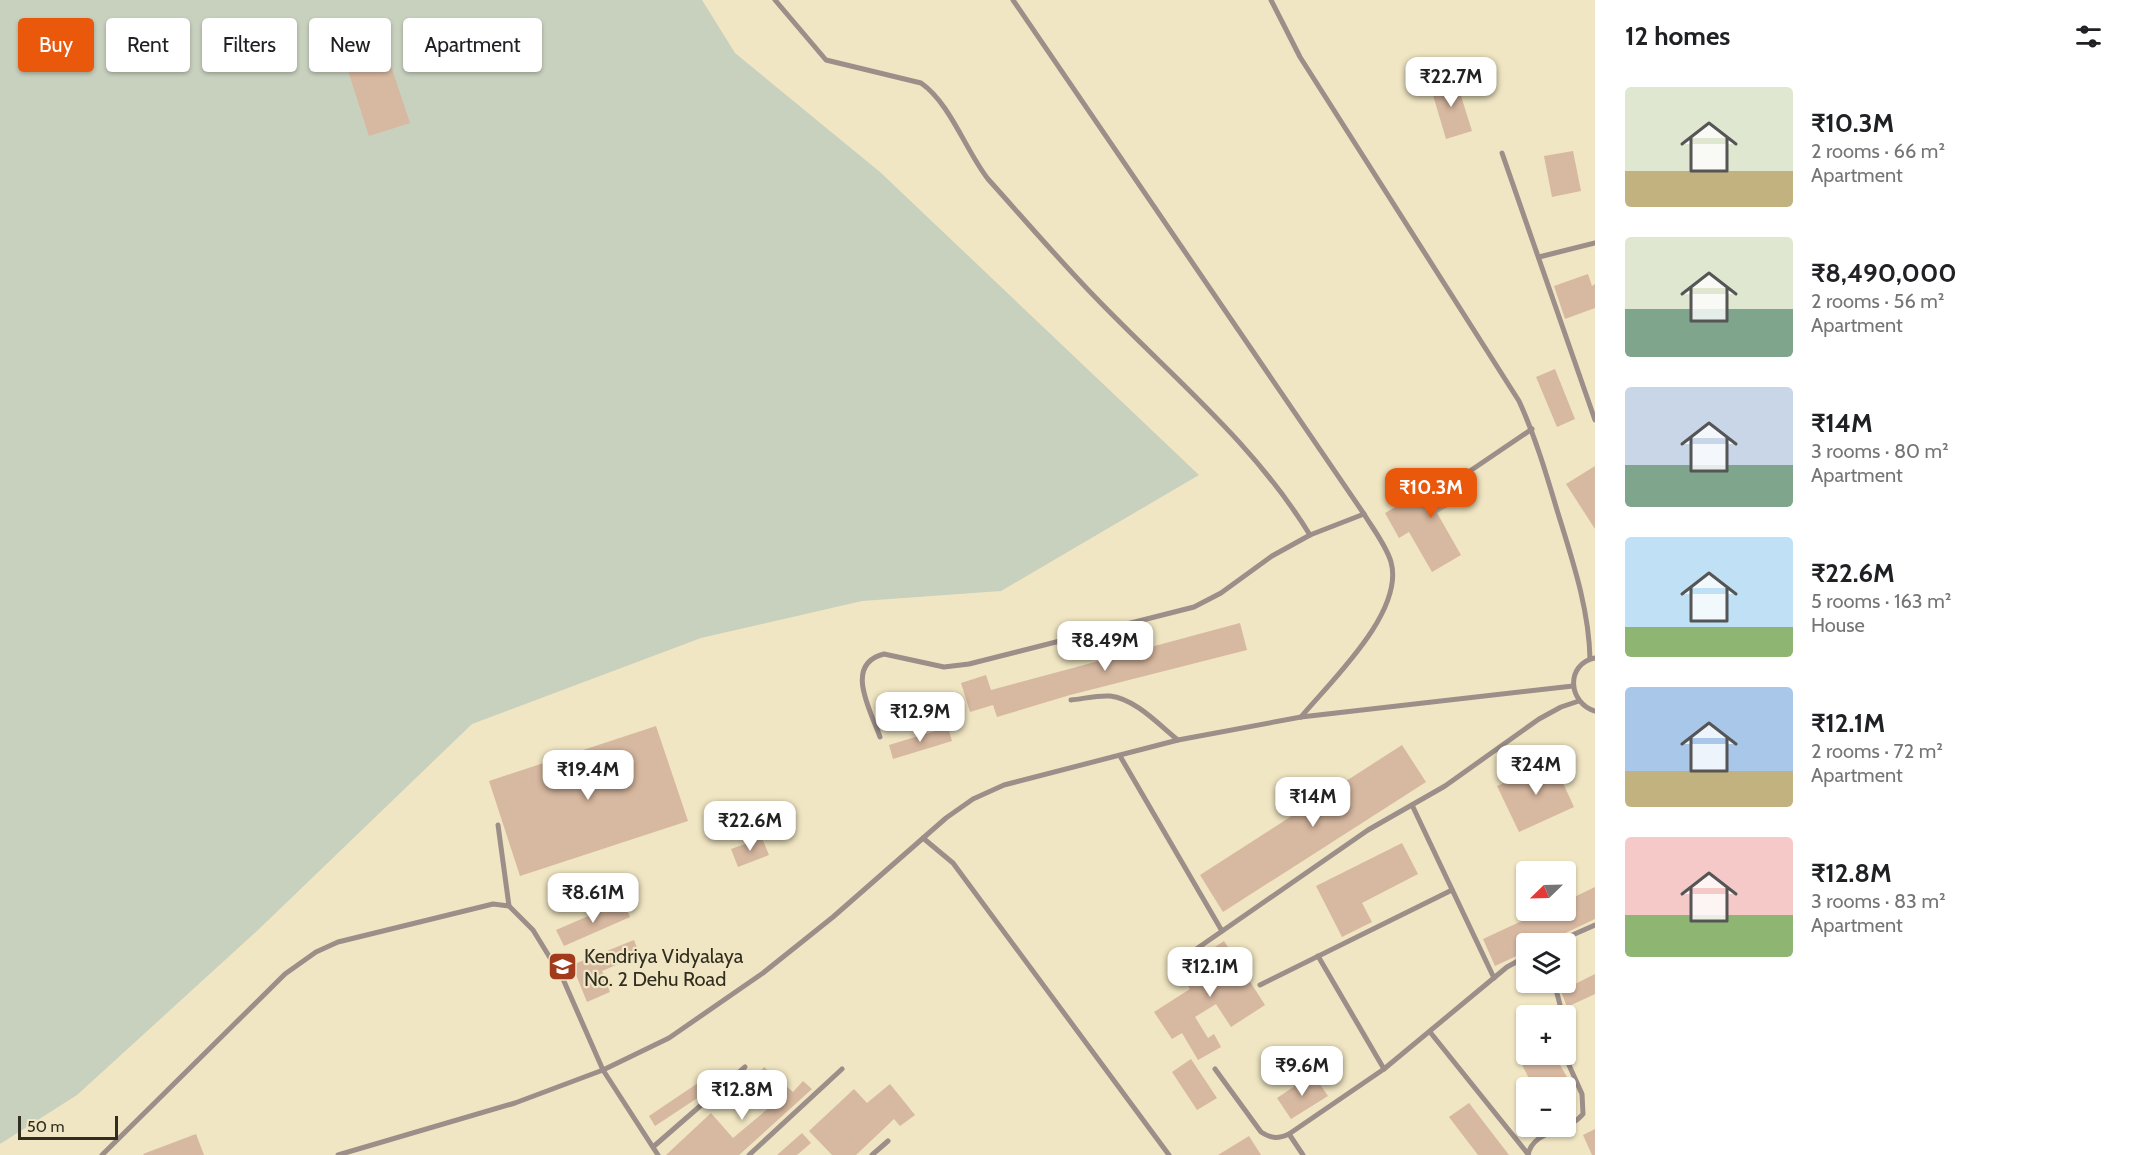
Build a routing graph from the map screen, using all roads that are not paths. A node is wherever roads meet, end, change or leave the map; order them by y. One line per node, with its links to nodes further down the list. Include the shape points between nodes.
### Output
1 (775, 0): 12 (lane, via 826,60 921,83 934,92 988,180 1096,298 1234,435 1285,495)
2 (1012, 0): 11 (lane)
3 (1272, 0): 9 (lane, via 1300,57 1519,401)
4 (1502, 153): 6 (lane)
5 (1595, 243): 6 (lane)
6 (1539, 257): 7 (lane)
7 (1593, 409): 8 (lane)
8 (1595, 420)
9 (1532, 429): 10 (lane); 13 (lane, via 1580,588)
10 (1467, 473)
11 (1364, 514): 12 (lane); 18 (lane, via 1391,562 1391,591 1368,636)
12 (1310, 536): 19 (lane, via 1272,556 1208,601 1179,613 969,664 944,667 884,654 874,656 860,678)
13 (1592, 659): 14 (lane, via 1577,669)
14 (1573, 686): 16 (lane); 18 (lane)
15 (1071, 700): 20 (lane, via 1110,696 1122,699)
16 (1579, 701): 17 (lane); 22 (lane, via 1539,719)
17 (1595, 711)
18 (1301, 717): 20 (lane)
19 (880, 737)
20 (1178, 740): 21 (lane)
21 (1120, 756): 24 (lane, via 1004,786 973,800); 28 (lane)
22 (1412, 805): 25 (lane); 28 (lane, via 1368,830)
23 (498, 825): 26 (lane)
24 (923, 838): 41 (lane, via 763,973 686,1028); 51 (lane, via 953,863)
25 (1452, 890): 30 (lane); 33 (lane)
26 (509, 906): 41 (lane, via 533,930 562,979); 46 (lane, via 493,904 338,942 315,952 270,988)
27 (1595, 925): 29 (lane)
28 (1222, 931): 31 (lane)
29 (1576, 933)
30 (1318, 956): 34 (lane); 40 (lane)
31 (1179, 961)
32 (1516, 962): 33 (lane)
33 (1494, 978): 35 (lane)
34 (1260, 985)
35 (1430, 1032): 40 (lane); 45 (lane)
36 (1569, 1065): 45 (lane, via 1582,1094 1583,1114 1570,1125 1537,1139)
37 (745, 1067): 44 (lane)
38 (842, 1069): 49 (lane)
39 (1215, 1069): 42 (lane, via 1261,1132 1270,1138)
40 (1384, 1069): 42 (lane)
41 (603, 1070): 44 (lane); 47 (lane, via 515,1103)
42 (1290, 1134): 52 (lane)
43 (888, 1141): 50 (lane)
44 (653, 1147): 48 (lane)
45 (1528, 1154)
46 (102, 1155)
47 (338, 1155)
48 (658, 1155)
49 (749, 1155)
50 (872, 1155)
51 (1169, 1155)
52 (1303, 1155)

